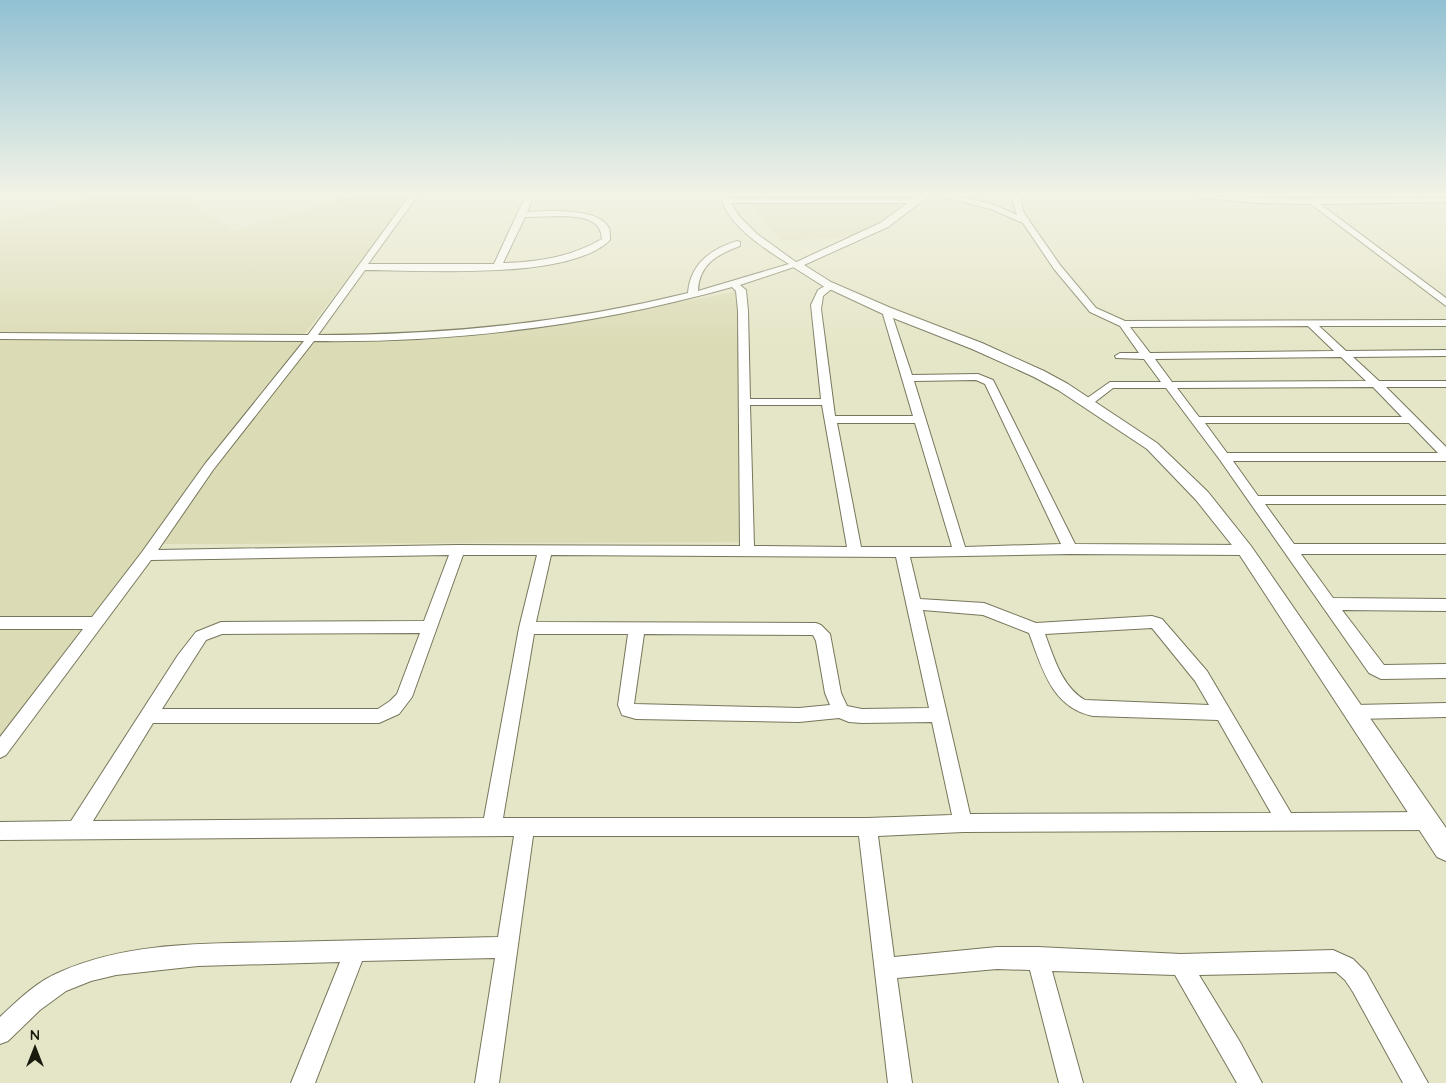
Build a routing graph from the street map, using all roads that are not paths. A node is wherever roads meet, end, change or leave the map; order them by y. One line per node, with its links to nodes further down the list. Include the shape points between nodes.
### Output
1 (377, 246): 12 (street)
2 (507, 246): 11 (street)
3 (598, 246): 11 (street, via 573,256)
4 (733, 246): 15 (street, via 714,253 699,267)
5 (767, 246): 10 (street)
6 (842, 246): 9 (main road)
7 (1043, 246): 19 (street, via 1093,310)
8 (1370, 246): 16 (street)
9 (825, 254): 10 (main road); 14 (main road, via 816,268 818,276)
10 (796, 265): 13 (street); 14 (main road)
11 (497, 266): 12 (street)
12 (361, 267): 22 (street)
13 (735, 285): 15 (street); 31 (street, via 741,290)
14 (828, 285): 17 (main road); 32 (street, via 816,301)
15 (693, 296): 22 (street, via 589,317 487,330 374,338)
16 (1446, 303)
17 (887, 311): 27 (street); 33 (main road, via 1009,360)
18 (1446, 323): 20 (street)
19 (1123, 324): 20 (street); 25 (street)
20 (1311, 324): 24 (street)
21 (0, 336): 22 (street)
22 (311, 338): 52 (street, via 209,467)
23 (1446, 353): 24 (street)
24 (1344, 354): 25 (street); 28 (street)
25 (1147, 355): 26 (street); 30 (street)
26 (1120, 356)
27 (907, 378): 34 (street); 45 (street, via 978,377 989,382)
28 (1376, 384): 29 (street); 30 (street); 37 (street)
29 (1446, 384)
30 (1169, 385): 33 (street, via 1110,385); 36 (street)
31 (745, 402): 32 (street); 49 (street)
32 (827, 402): 35 (street)
33 (1087, 403): 46 (main road, via 1152,446 1202,496)
34 (920, 419): 35 (street); 51 (street)
35 (830, 420): 47 (street)
36 (1196, 420): 37 (street); 39 (street)
37 (1411, 420): 38 (street)
38 (1446, 456): 39 (street)
39 (1224, 457): 40 (street)
40 (1254, 500): 41 (street); 42 (street)
41 (1446, 500)
42 (1292, 549): 43 (street); 54 (street)
43 (1446, 549)
44 (458, 550): 48 (street); 52 (street); 58 (street)
45 (1070, 550): 46 (street); 51 (street)
46 (1245, 550): 65 (main road)
47 (854, 551): 49 (street); 50 (street)
48 (545, 552): 49 (street); 59 (street)
49 (747, 552)
50 (902, 552): 51 (street); 53 (street)
51 (960, 552)
52 (146, 555): 57 (street)
53 (913, 604): 61 (street, via 984,609); 67 (street)
54 (1331, 604): 55 (street); 62 (street, via 1381,672)
55 (1446, 605)
56 (0, 623): 57 (street)
57 (95, 623): 69 (street)
58 (429, 627): 68 (street, via 221,628 210,631 193,645); 68 (street, via 404,697 399,705 379,716)
59 (528, 628): 60 (street); 73 (street)
60 (637, 628): 64 (street, via 816,629 822,634 833,693); 64 (street, via 626,705 628,710 799,715)
61 (1035, 629): 66 (street, via 1157,623 1194,665); 66 (street, via 1062,688 1079,706)
62 (1446, 671)
63 (1446, 710): 65 (street)
64 (841, 711): 67 (street, via 862,716)
65 (1355, 712): 71 (main road)
66 (1224, 713): 70 (street)
67 (938, 715): 72 (street)
68 (148, 716): 77 (street)
69 (0, 750)
70 (1286, 821): 71 (street); 72 (street)
71 (1427, 821): 78 (main road)
72 (963, 823): 74 (street)
73 (492, 827): 75 (street); 77 (street)
74 (867, 827): 75 (street); 83 (street)
75 (525, 828): 79 (street)
76 (0, 831): 77 (street)
77 (76, 831)
78 (1446, 849)
79 (507, 947): 80 (street); 86 (street)
80 (355, 951): 84 (street, via 214,955 101,967 66,979 38,998); 85 (street)
81 (1038, 958): 82 (street); 83 (street, via 997,958); 88 (street)
82 (1181, 965): 89 (street); 90 (street, via 1341,963 1351,969 1361,984)
83 (885, 968): 87 (street)
84 (0, 1033)
85 (303, 1083)
86 (487, 1083)
87 (900, 1083)
88 (1071, 1083)
89 (1250, 1083)
90 (1416, 1083)

